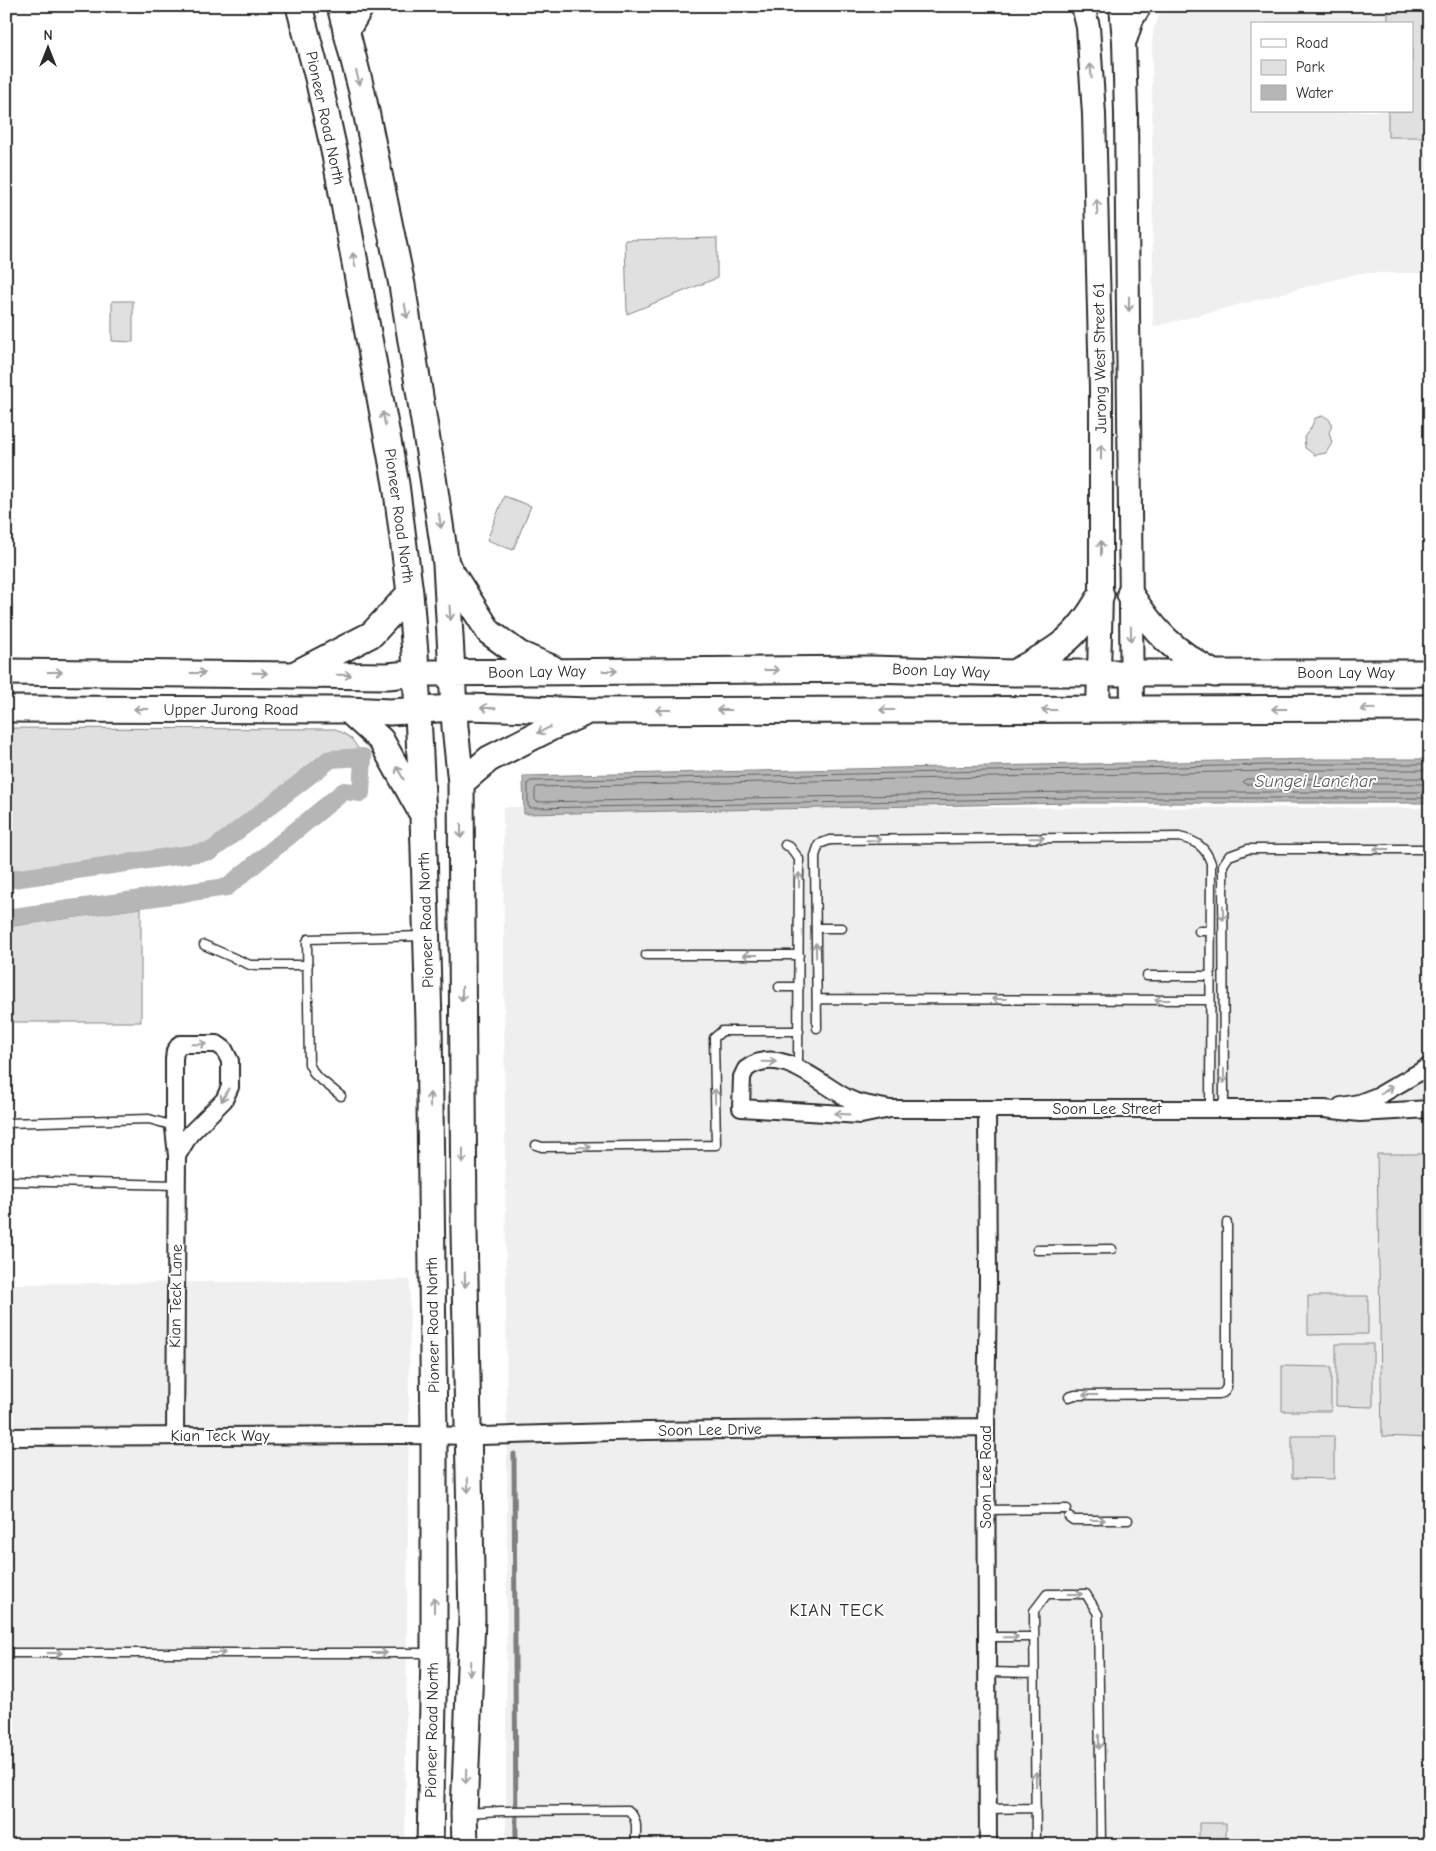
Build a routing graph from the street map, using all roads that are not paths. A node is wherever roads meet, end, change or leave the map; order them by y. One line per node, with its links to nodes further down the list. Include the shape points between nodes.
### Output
1 (298, 6): 10 (main road, Pioneer Road North, one-way to 1, via 396,484 336,164 318,78)
2 (340, 6): 7 (main road, Pioneer Road North)
3 (361, 6): 7 (main road)
4 (1083, 6): 12 (street, Jurong West Street 61, one-way to 4, via 1102,388 1094,114 1088,27)
5 (1121, 6): 8 (street, Jurong West Street 61)
6 (1140, 6): 8 (street)
7 (346, 31): 9 (main road, Pioneer Road North, one-way to 9, via 402,285)
8 (1124, 41): 11 (street, Jurong West Street 61, one-way to 11)
9 (446, 564): 14 (main road, via 488,632 519,654); 16 (main road, Pioneer Road North, one-way to 16)
10 (410, 594): 15 (main road, Pioneer Road North); 21 (main road, via 372,634)
11 (1130, 594): 19 (street, Jurong West Street 61, one-way to 19); 22 (main road, via 1163,638 1188,659)
12 (1101, 595): 17 (main road, via 1073,635); 18 (street, Jurong West Street 61)
13 (6, 672): 21 (main road, one-way to 21)
14 (561, 672): 16 (main road, Boon Lay Way); 17 (main road, Boon Lay Way, one-way to 17, via 871,669)
15 (417, 673): 16 (main road); 21 (main road, one-way to 15, via 388,676); 28 (main road, Pioneer Road North)
16 (453, 673): 23 (main road, Pioneer Road North)
17 (1013, 673): 18 (main road, Boon Lay Way)
18 (1098, 673): 19 (main road, Boon Lay Way); 29 (street, Jurong West Street 61)
19 (1132, 673): 22 (main road, Boon Lay Way); 26 (street, Jurong West Street 61)
20 (1430, 673): 22 (main road, Boon Lay Way)
21 (295, 674)
22 (1215, 674)
23 (455, 708): 28 (main road, Upper Jurong Road); 30 (main road, one-way to 23); 31 (main road, Pioneer Road North)
24 (1430, 708): 26 (main road, one-way to 26)
25 (6, 709): 27 (main road, Upper Jurong Road, one-way to 25)
26 (1132, 709): 29 (main road)
27 (348, 710): 28 (main road, Upper Jurong Road); 32 (main road, one-way to 27, via 381,740)
28 (418, 710): 32 (main road, Pioneer Road North)
29 (1098, 710): 30 (main road, one-way to 30)
30 (589, 711): 31 (main road, one-way to 31, via 488,759)
31 (461, 783): 73 (main road, Pioneer Road North, one-way to 73)
32 (423, 816): 39 (main road, Pioneer Road North)
33 (785, 845): 42 (lane, one-way to 33, via 798,859)
34 (1430, 849): 57 (lane, one-way to 57, via 1248,849 1229,856 1223,865)
35 (816, 928): 36 (lane); 38 (lane, one-way to 38, via 815,856 819,844 830,840 1179,837 1194,840 1202,846 1211,863); 48 (lane, one-way to 35)
36 (842, 928)
37 (1200, 931): 38 (lane)
38 (1210, 931): 45 (lane)
39 (426, 936): 43 (lane, via 311,938 306,942); 71 (main road, Pioneer Road North, one-way to 39)
40 (204, 945): 43 (lane, via 250,966)
41 (646, 955): 42 (lane, one-way to 41)
42 (798, 956): 47 (lane)
43 (308, 966): 54 (lane, via 309,1064 316,1075)
44 (1147, 976): 45 (lane)
45 (1210, 976): 49 (lane)
46 (779, 987): 47 (lane)
47 (798, 987): 51 (lane)
48 (817, 999): 49 (lane, one-way to 48); 50 (lane)
49 (1210, 1000): 57 (lane)
50 (817, 1028)
51 (798, 1031): 53 (lane); 62 (lane, one-way to 51, via 716,1145 714,1038 722,1031)
52 (1430, 1066): 58 (street, Soon Lee Street, one-way to 52, via 1359,1103 1380,1095)
53 (798, 1068): 56 (street, Soon Lee Street, via 851,1100); 56 (street, Soon Lee Street, one-way to 53, via 861,1115 741,1108 742,1077 751,1065 763,1061)
54 (341, 1096)
55 (1430, 1108): 58 (street, Soon Lee Street, via 1360,1113)
56 (890, 1109): 59 (street, Soon Lee Street)
57 (1217, 1109): 58 (street, Soon Lee Street); 59 (street, Soon Lee Street)
58 (1324, 1109)
59 (987, 1110): 70 (street, Soon Lee Road)
60 (6, 1123): 61 (lane, via 149,1119)
61 (174, 1126): 63 (street, Kian Teck Lane); 63 (street, Kian Teck Lane, one-way to 63, via 175,1051 180,1044 217,1044 224,1049 230,1061 230,1087 224,1100 190,1134)
62 (536, 1145)
63 (177, 1156): 65 (street, Kian Teck Lane)
64 (6, 1181): 65 (lane)
65 (177, 1185): 72 (street, Kian Teck Lane)
66 (1227, 1222): 69 (lane, one-way to 69, via 1226,1391 1219,1394)
67 (1112, 1249): 68 (lane)
68 (1036, 1250)
69 (1069, 1397)
70 (986, 1427): 73 (street, Soon Lee Drive); 75 (street, Soon Lee Road)
71 (434, 1435): 72 (street, Kian Teck Way); 73 (street, Soon Lee Drive); 80 (main road, Pioneer Road North, one-way to 71)
72 (176, 1436): 74 (street, Kian Teck Way)
73 (469, 1436): 85 (main road, Pioneer Road North, one-way to 85, via 472,1619)
74 (6, 1437)
75 (986, 1510): 76 (lane, one-way to 76, via 1068,1513 1073,1520); 77 (street, Soon Lee Road)
76 (1128, 1520)
77 (987, 1637): 78 (lane, one-way to 78); 81 (street, Soon Lee Road)
78 (1034, 1637): 82 (lane); 91 (lane, one-way to 91, via 1034,1611 1047,1594 1086,1594 1098,1614)
79 (6, 1654): 80 (lane, one-way to 80)
80 (434, 1654): 86 (main road, Pioneer Road North)
81 (988, 1672): 82 (lane); 84 (street, Soon Lee Road)
82 (1034, 1673): 83 (lane, one-way to 82)
83 (1036, 1808): 84 (lane); 90 (lane)
84 (988, 1809): 89 (street, Soon Lee Road)
85 (464, 1813): 87 (main road, Pioneer Road North); 88 (lane, via 628,1810 636,1821)
86 (430, 1845)
87 (465, 1845)
88 (635, 1845)
89 (988, 1845)
90 (1036, 1845)
91 (1101, 1845)

